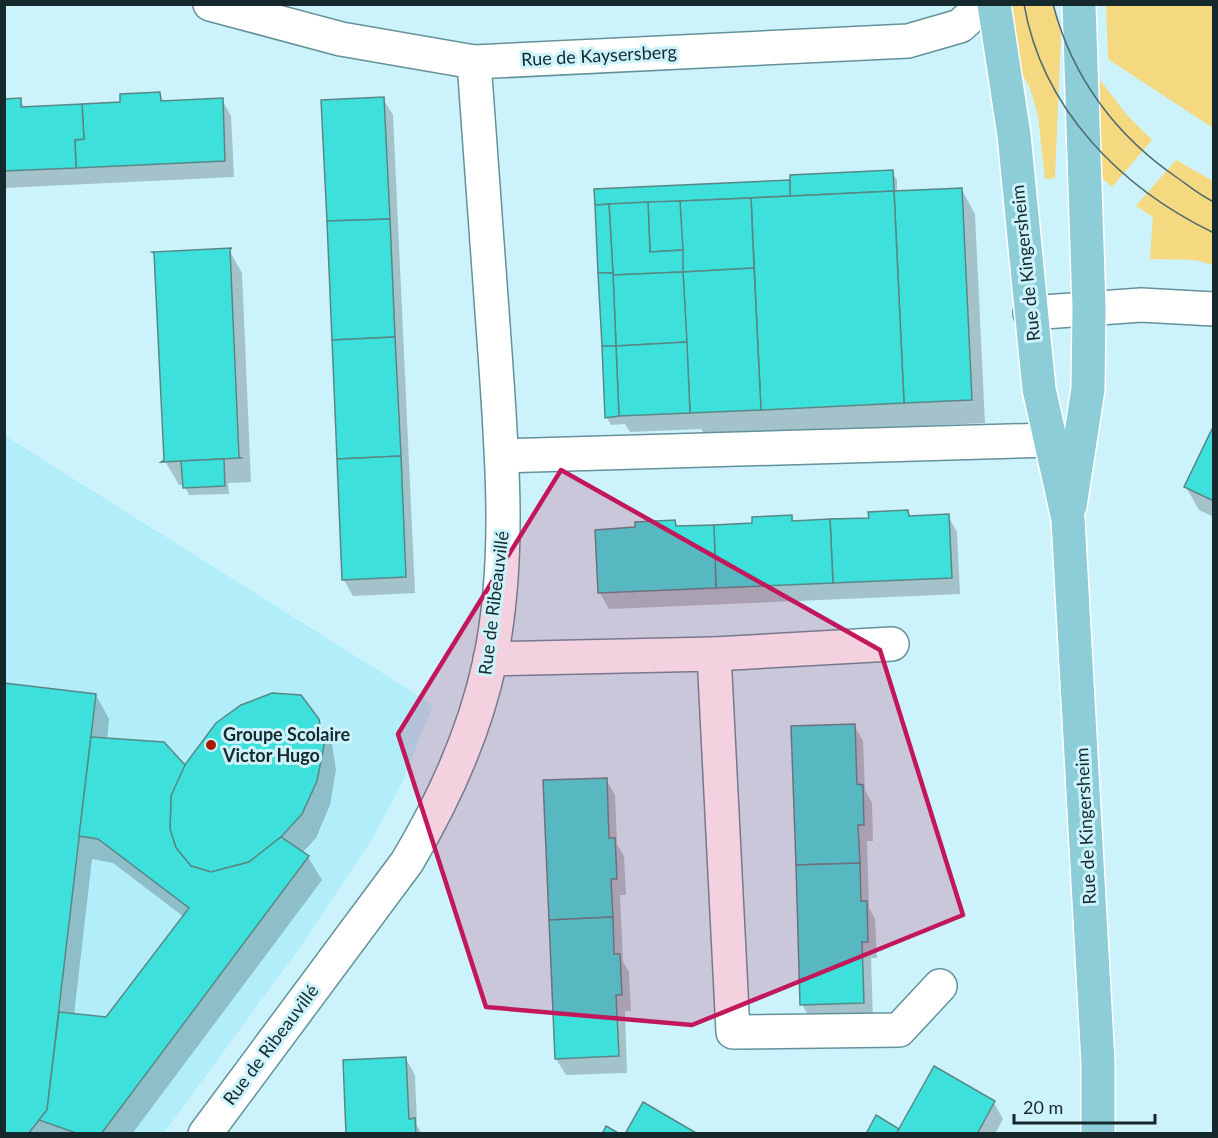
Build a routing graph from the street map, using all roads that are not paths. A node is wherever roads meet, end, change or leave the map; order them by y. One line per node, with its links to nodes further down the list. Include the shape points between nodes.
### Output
1 (210, 4): 5 (street, Rue de Kaysersberg)
2 (984, 4): 6 (street, Rue de Kaysersberg, via 960,26 908,40)
3 (994, 4): 9 (main road, Rue de Kingersheim, via 1014,135)
4 (1079, 4): 7 (main road, Rue de Kingersheim)
5 (273, 13): 6 (street, Rue de Kaysersberg, via 341,39)
6 (474, 62): 11 (street, Rue de Ribeauvillé)
7 (1089, 307): 8 (street); 9 (street); 12 (main road, Rue de Kingersheim, via 1088,389)
8 (1214, 309)
9 (1030, 313): 10 (main road, Rue de Kingersheim)
10 (1048, 440): 11 (street); 12 (main road, Rue de Kingersheim)
11 (502, 456): 15 (street, Rue de Ribeauvillé, via 503,551)
12 (1068, 519): 18 (main road, Rue de Kingersheim, via 1098,1063)
13 (892, 644): 14 (street)
14 (714, 654): 15 (street); 16 (street, via 733,1032 899,1030)
15 (490, 659): 17 (street, Rue de Ribeauvillé, via 462,752 431,822 407,862)
16 (940, 986)
17 (205, 1134)
18 (1098, 1134)

